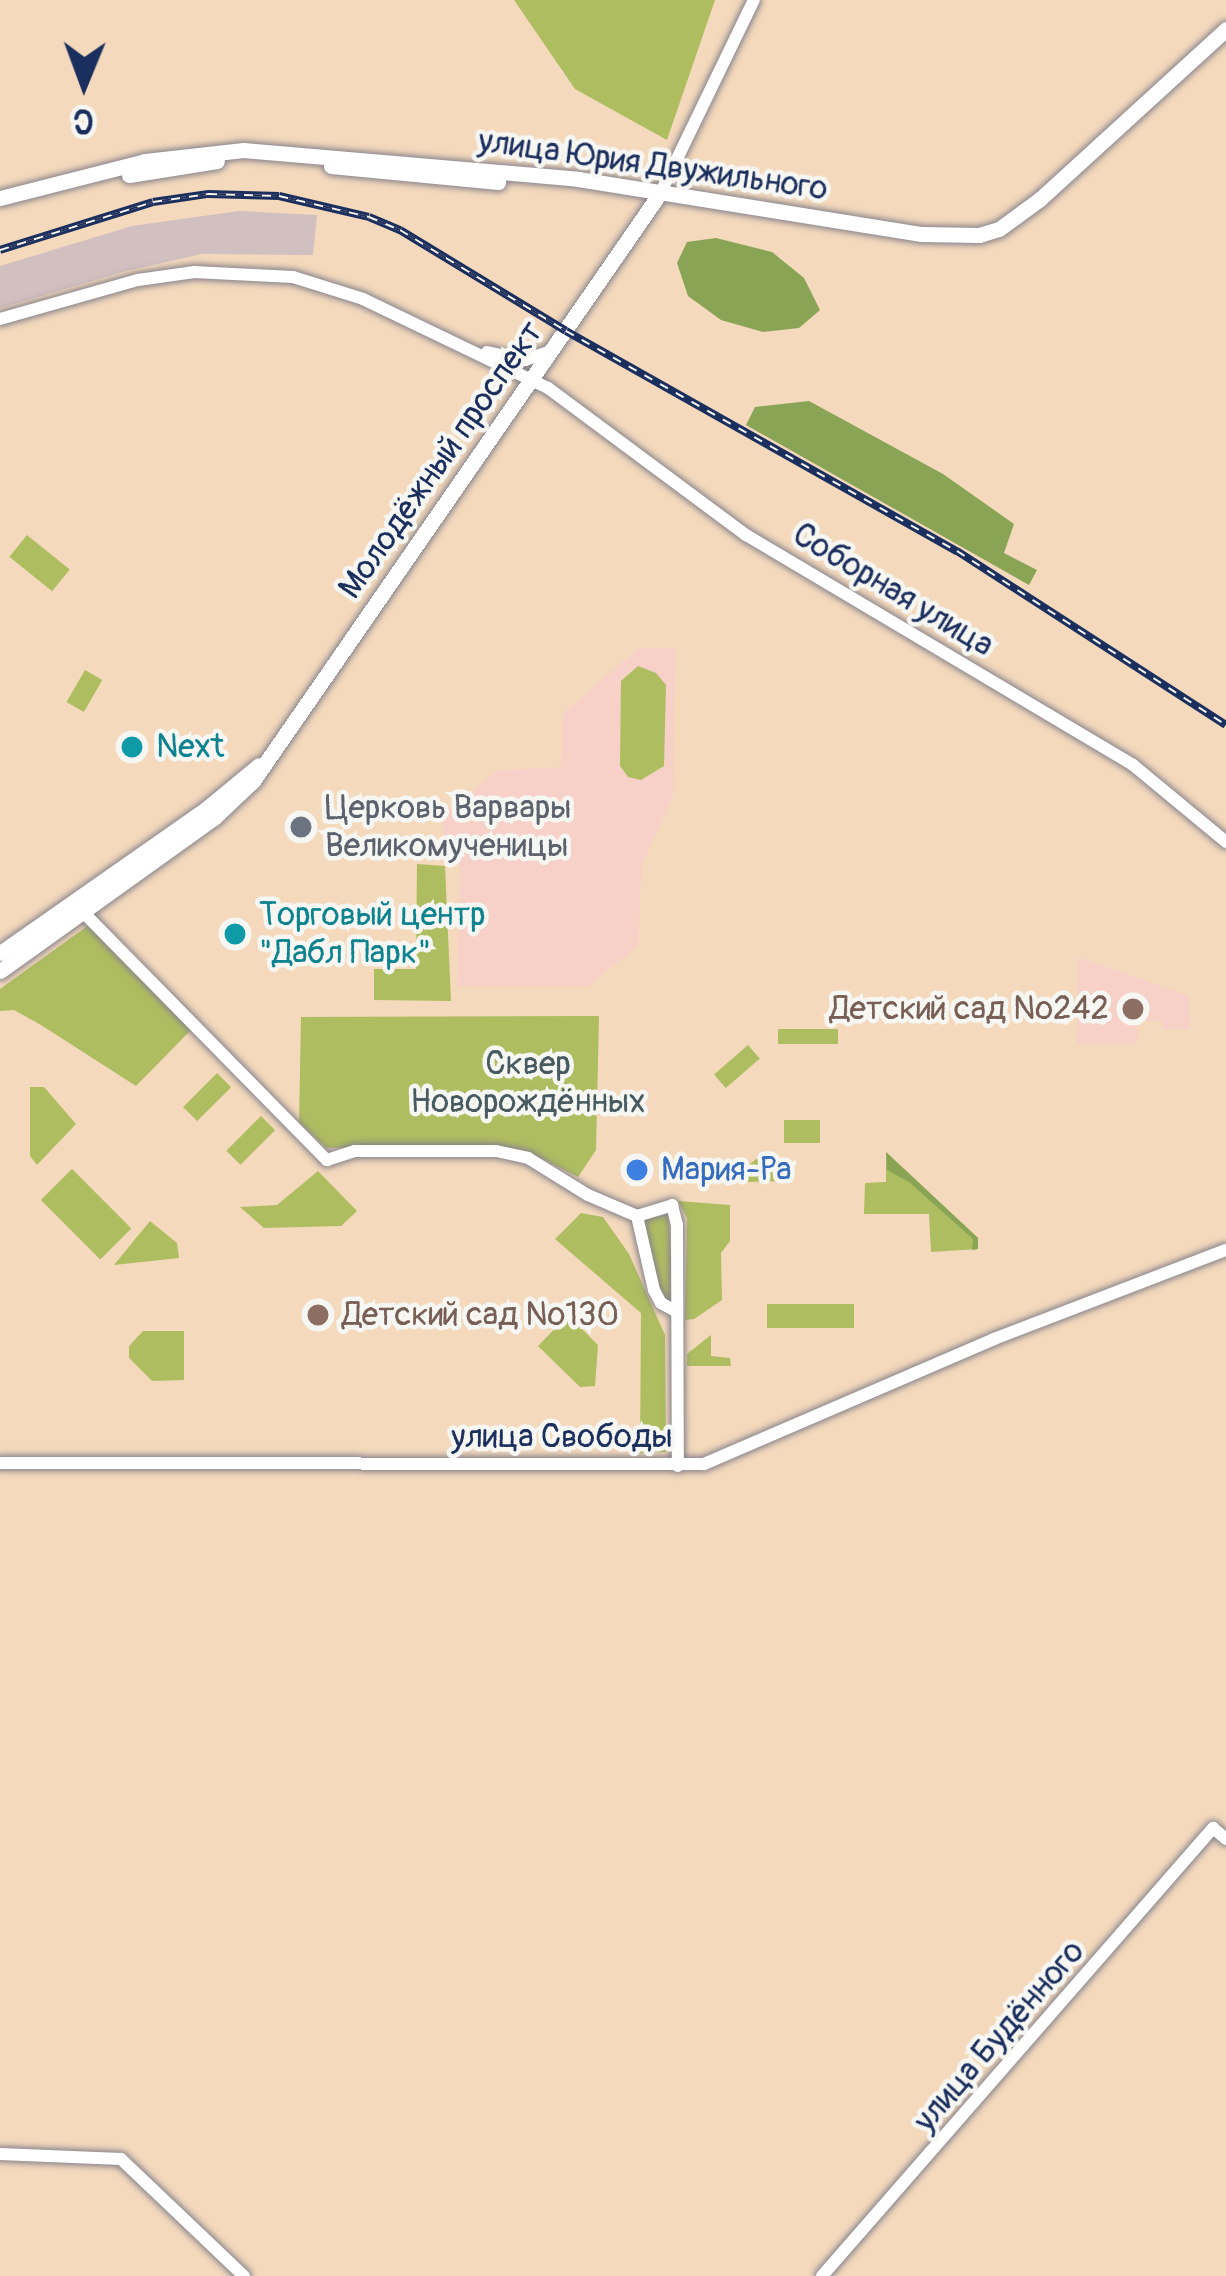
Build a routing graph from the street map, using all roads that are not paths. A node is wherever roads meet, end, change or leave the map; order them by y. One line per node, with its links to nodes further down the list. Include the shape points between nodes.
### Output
1 (754, 0): 4 (street)
2 (1226, 29): 4 (main road, улица Юрия Двужильного, via 1040,199 979,235 922,234)
3 (1226, 41): 4 (main road, улица Юрия Двужильного, via 1026,219 984,242 943,245)
4 (661, 194): 5 (main road, улица Юрия Двужильного, via 243,150 146,161); 6 (main road, улица Юрия Двужильного, via 242,160 134,174); 9 (main road, Молодёжный проспект)
5 (0, 198)
6 (0, 208)
7 (0, 319): 8 (street, via 139,280 261,272 363,299)
8 (466, 347): 9 (street, via 525,360); 10 (street, Соборная улица)
9 (555, 349): 10 (main road, Молодёжный проспект)
10 (533, 382): 11 (main road, Молодёжный проспект); 12 (street, Соборная улица, via 615,433 746,536 1132,766)
11 (264, 762): 13 (main road, Молодёжный проспект, via 215,817); 14 (main road, Молодёжный проспект)
12 (1226, 842)
13 (81, 910): 15 (main road, Молодёжный проспект); 16 (street, via 327,1160 356,1151 496,1151 528,1158)
14 (0, 953)
15 (0, 971)
16 (637, 1216): 18 (street, via 654,1290); 18 (street, via 672,1205)
17 (1226, 1250): 20 (street, улица Свободы, via 704,1464)
18 (677, 1312): 20 (street)
19 (0, 1463): 20 (street, улица Свободы)
20 (678, 1466)
21 (1226, 1839): 24 (street, улица Будённого, via 1214,1828)
22 (0, 2154): 23 (street, via 121,2159)
23 (244, 2276)
24 (823, 2276)

